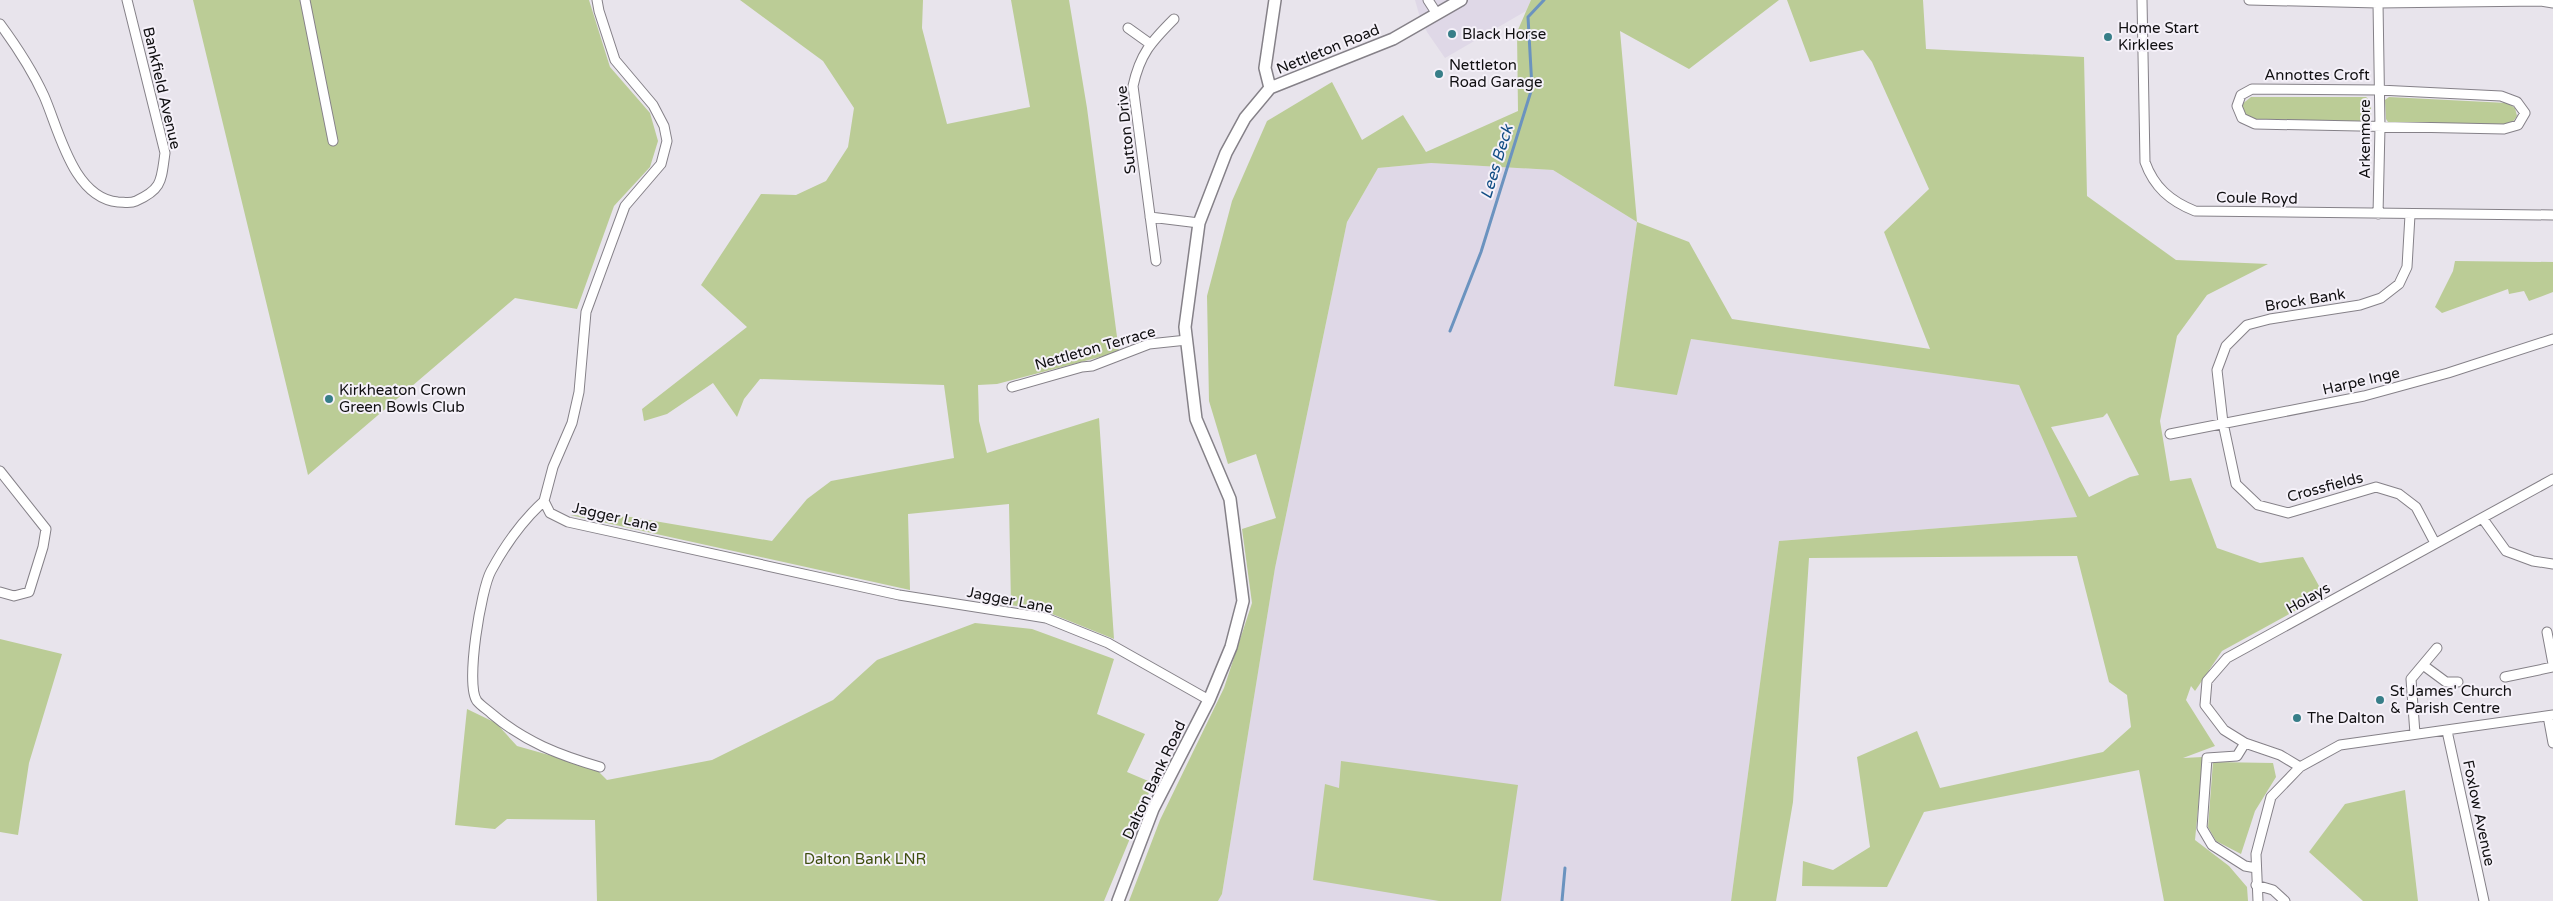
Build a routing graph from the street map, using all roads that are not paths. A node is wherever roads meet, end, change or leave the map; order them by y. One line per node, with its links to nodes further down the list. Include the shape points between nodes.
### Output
1 (127, 0): 13 (street, Bankfield Avenue, via 165,153 161,177 153,193 132,203 106,201 90,190 74,170 44,95 21,52)
2 (305, 0): 19 (street)
3 (597, 0): 33 (street, via 615,60 653,105 664,126 667,141 661,164 625,206 586,312 579,392 572,423 552,466)
4 (1275, 0): 16 (street, via 1266,68)
5 (1428, 0): 11 (street)
6 (1461, 0): 11 (street, Nettleton Road)
7 (2142, 0): 20 (street, Coule Royd, via 2145,162 2150,176 2175,203 2195,211)
8 (2249, 0): 9 (street)
9 (2378, 3): 10 (street); 17 (street, Arkenmore)
10 (2553, 3)
11 (1437, 14): 16 (street, Nettleton Road, via 1393,39)
12 (1174, 19): 15 (street, Sutton Drive)
13 (0, 24)
14 (1128, 28): 15 (street)
15 (1149, 44): 23 (street, Sutton Drive, via 1137,67 1133,86)
16 (1270, 88): 24 (street, Nettleton Road, via 1245,118 1226,153)
17 (2379, 90): 18 (street, Arkenmore); 18 (street, Annottes Croft, via 2252,89 2241,95 2237,106 2242,118 2255,124); 18 (street, Annottes Croft, via 2501,96 2517,102 2525,113 2518,125 2504,129)
18 (2380, 127): 20 (street, Arkenmore)
19 (333, 141)
20 (2378, 214): 22 (street, Coule Royd)
21 (2553, 214): 22 (street, Coule Royd)
22 (2410, 215): 29 (street, Brock Bank, via 2407,267 2399,284 2381,298 2360,306 2247,325 2226,346 2217,370)
23 (1150, 217): 24 (street); 25 (street, Sutton Drive)
24 (1199, 222): 27 (street, Nettleton Road, via 1185,327)
25 (1156, 261)
26 (2553, 339): 29 (street, Harpe Inge, via 2364,396)
27 (1187, 340): 28 (street, Nettleton Terrace, via 1148,344 1092,366); 44 (street, Nettleton Road, via 1196,419 1230,499 1243,602 1231,647)
28 (1012, 387)
29 (2223, 423): 30 (street, Harpe Inge); 35 (street, Crossfields, via 2236,484 2258,505 2288,513 2376,487 2399,494 2416,506)
30 (2170, 434)
31 (0, 471): 37 (street, via 46,529 29,592 14,596)
32 (2553, 479): 34 (street, Holays)
33 (544, 501): 44 (street, Jagger Lane, via 550,513 568,522 899,595 1046,618 1108,643); 50 (street, via 524,520 490,572 475,644 473,692 477,701 503,723 544,749)
34 (2483, 519): 35 (street, Holays); 36 (street, via 2506,551)
35 (2435, 544): 48 (street, Holays, via 2227,658 2207,681 2205,705 2224,730)
36 (2553, 564)
37 (0, 592)
38 (2546, 632): 40 (street)
39 (2436, 648): 41 (street)
40 (2553, 661): 42 (street)
41 (2423, 665): 43 (street, via 2446,682); 47 (street, via 2412,679)
42 (2505, 678)
43 (2458, 682)
44 (1209, 700): 54 (street, Dalton Bank Road, via 1153,809)
45 (2551, 716): 46 (street); 49 (street)
46 (2446, 731): 47 (street); 57 (street, Foxlow Avenue)
47 (2415, 734): 51 (street, via 2340,745)
48 (2245, 743): 51 (street, Holays, via 2280,755); 52 (street, via 2237,756 2207,758 2202,828 2212,845 2244,866)
49 (2553, 743)
50 (600, 767)
51 (2300, 767): 52 (street, via 2271,797 2256,854)
52 (2256, 868): 53 (street)
53 (2256, 885): 55 (street); 56 (street, via 2273,890)
54 (1118, 901)
55 (2258, 901)
56 (2285, 901)
57 (2484, 901)

